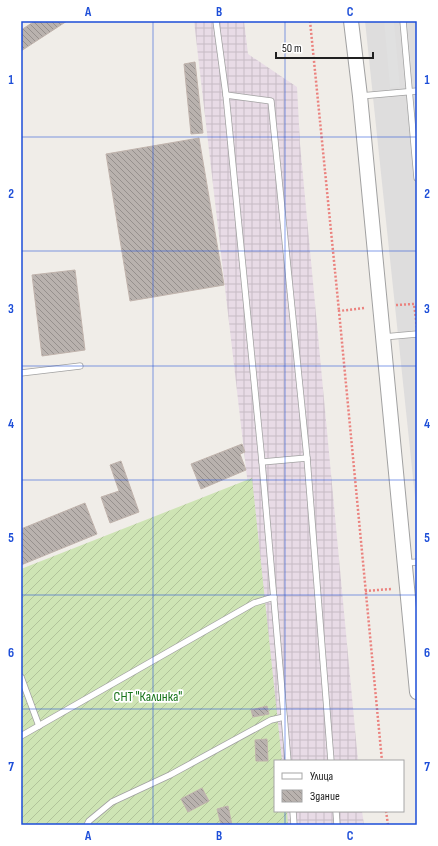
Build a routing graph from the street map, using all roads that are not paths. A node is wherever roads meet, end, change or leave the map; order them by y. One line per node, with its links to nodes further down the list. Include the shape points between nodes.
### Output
1 (216, 21): 6 (lane)
2 (351, 21): 7 (street)
3 (403, 21): 5 (lane)
4 (417, 91): 5 (lane)
5 (409, 92): 7 (lane); 8 (lane)
6 (226, 95): 13 (lane, via 271,101); 14 (lane)
7 (360, 96): 10 (street)
8 (417, 178)
9 (417, 334): 10 (lane)
10 (383, 337): 15 (street)
11 (80, 366): 12 (lane)
12 (21, 373)
13 (307, 458): 14 (lane); 23 (lane)
14 (262, 462): 16 (lane)
15 (410, 563): 18 (street)
16 (274, 598): 19 (lane); 20 (lane, via 254,603)
17 (21, 677): 20 (lane)
18 (417, 692)
19 (284, 717): 22 (lane); 26 (lane, via 272,720 170,775 112,802)
20 (39, 726): 21 (lane)
21 (21, 736)
22 (288, 760)
23 (332, 760)
24 (292, 812): 27 (lane)
25 (336, 812): 28 (lane)
26 (87, 825)
27 (294, 825)
28 (337, 825)

